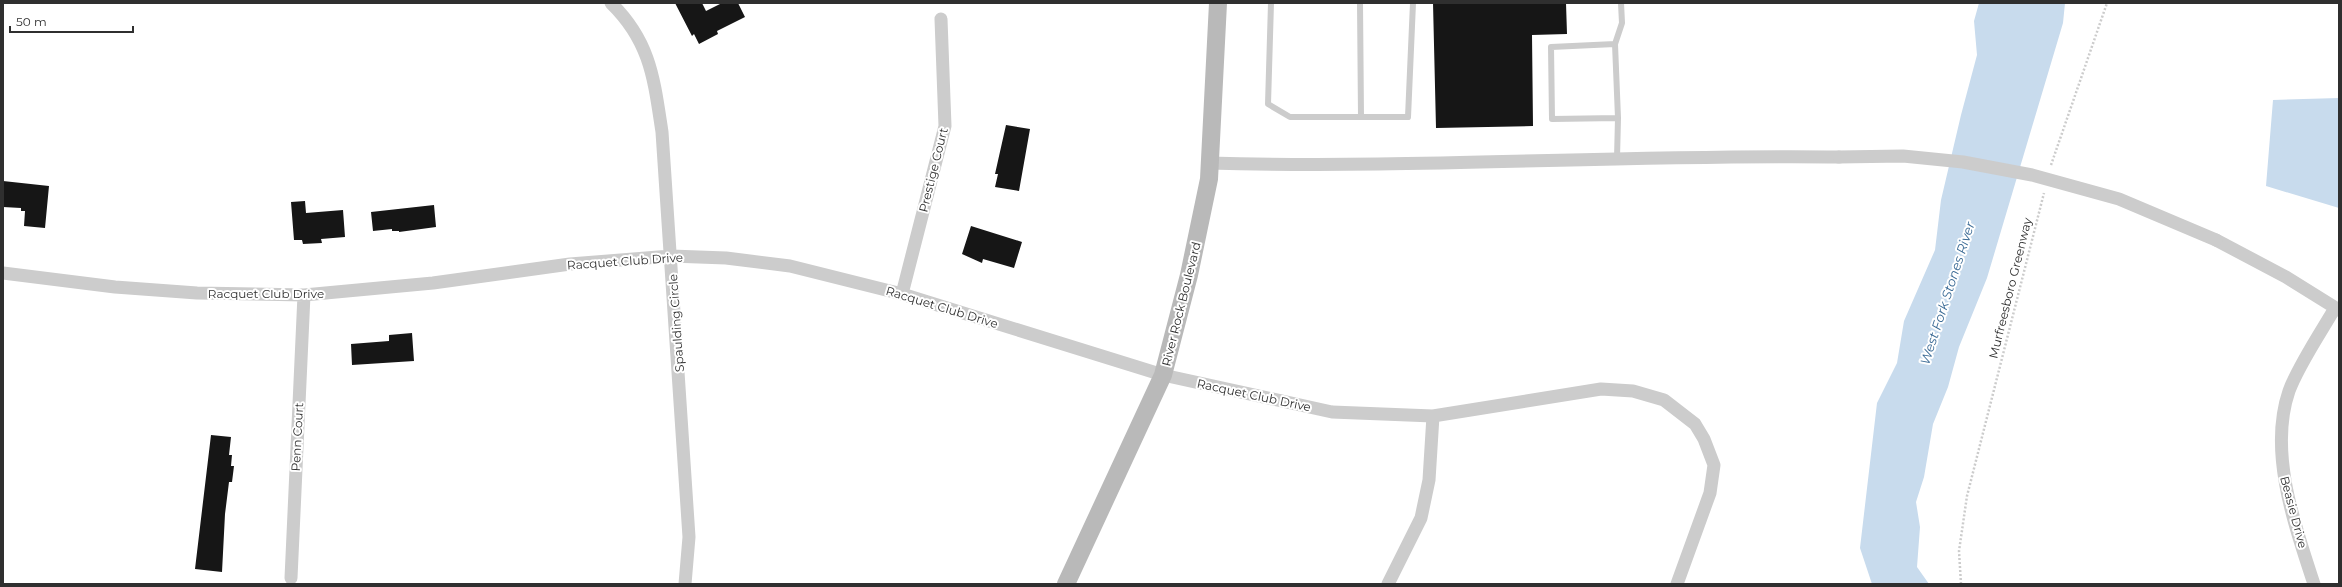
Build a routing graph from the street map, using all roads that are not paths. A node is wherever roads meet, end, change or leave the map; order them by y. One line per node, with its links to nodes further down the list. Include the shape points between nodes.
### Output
1 (611, 3): 13 (street, Spaulding Circle, via 636,35 652,70 662,132)
2 (1218, 3): 12 (street, River Rock Boulevard)
3 (1271, 3): 9 (lane, via 1268,104 1290,117)
4 (1360, 3): 9 (lane)
5 (1413, 3): 9 (lane, via 1408,117)
6 (1621, 3): 8 (lane, via 1622,23)
7 (941, 19): 15 (street, Prestige Court, via 945,126)
8 (1616, 44): 10 (lane); 10 (lane, via 1551,47 1552,119)
9 (1361, 117)
10 (1618, 118): 11 (lane)
11 (1617, 158): 12 (street, via 1310,166); 17 (street, bridge, via 1726,155 1903,156 1956,161 2032,175 2119,199 2216,240 2286,277)
12 (1209, 163): 18 (street, River Rock Boulevard, via 1209,179 1191,268)
13 (672, 256): 15 (street, Racquet Club Drive, via 726,258 790,266); 16 (street, Racquet Club Drive, via 570,264 433,283); 21 (street, Spaulding Circle, via 689,537)
14 (3, 273): 16 (street, Racquet Club Drive, via 115,287 197,293)
15 (902, 294): 18 (street, Racquet Club Drive)
16 (304, 295): 20 (street, Penn Court)
17 (2337, 309): 25 (street, Beasie Drive, via 2289,391 2280,436 2285,485)
18 (1163, 376): 19 (street, Racquet Club Drive, via 1332,412); 22 (street, River Rock Boulevard)
19 (1433, 416): 23 (street, via 1429,480 1421,518); 24 (street, Racquet Club Drive, via 1601,389 1633,392 1664,400 1694,424 1704,439 1714,465 1710,493)
20 (290, 578)
21 (685, 584)
22 (1066, 584)
23 (1388, 584)
24 (1677, 584)
25 (2314, 584)

